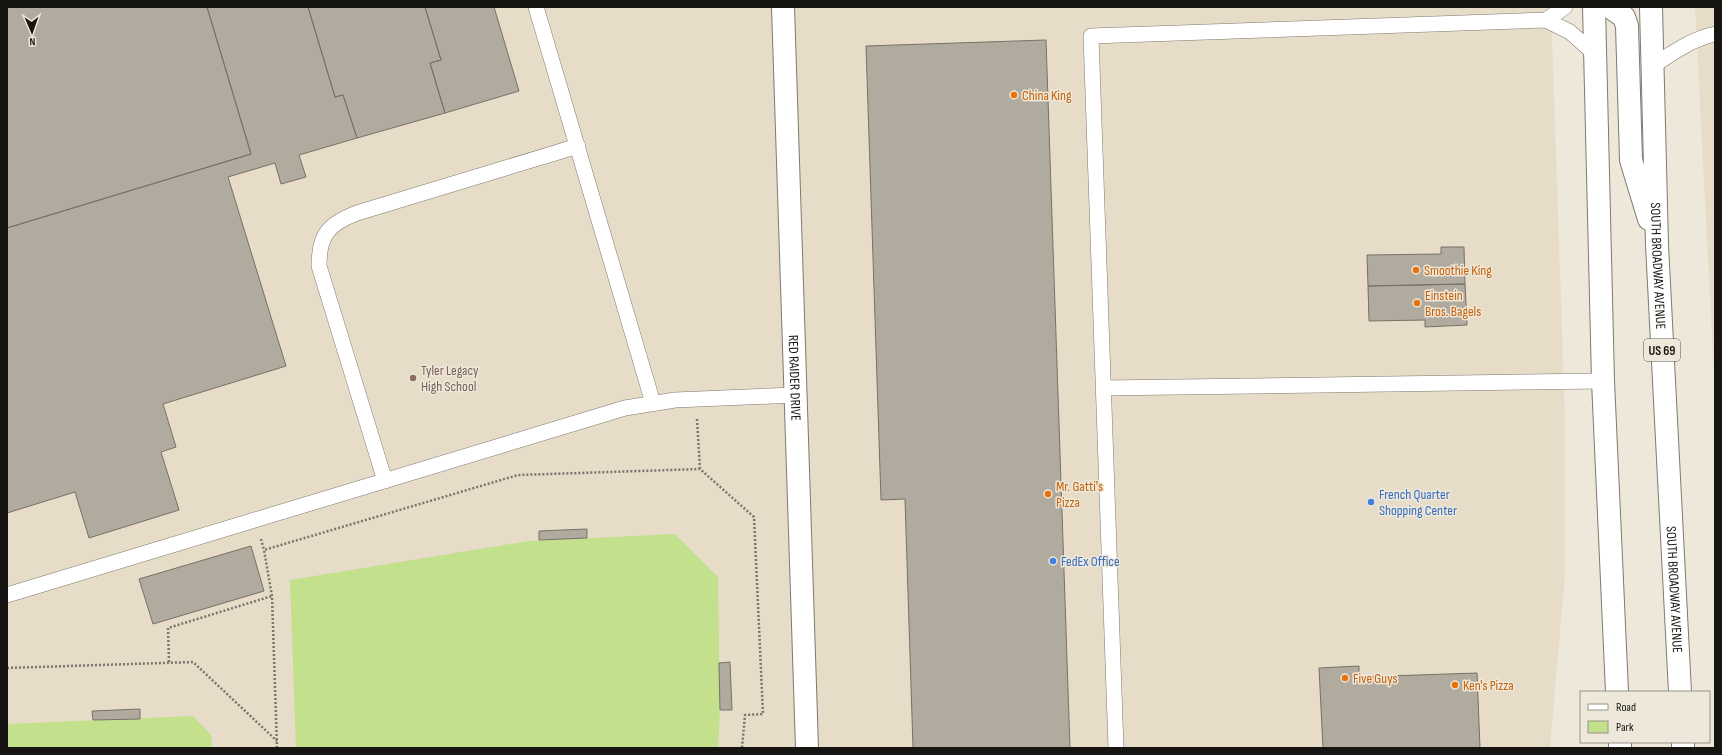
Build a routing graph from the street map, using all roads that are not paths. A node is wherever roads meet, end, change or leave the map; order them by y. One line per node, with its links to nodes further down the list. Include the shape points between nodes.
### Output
1 (536, 7): 11 (lane)
2 (783, 7): 15 (main road, RED RAIDER DRIVE)
3 (1565, 7): 7 (lane)
4 (1594, 7): 9 (main road)
5 (1610, 7): 12 (main road, via 1624,17 1627,26 1631,160)
6 (1651, 7): 10 (main road, SOUTH BROADWAY AVENUE / US 69)
7 (1546, 20): 9 (lane, via 1570,32); 14 (lane, via 1091,36)
8 (1715, 34): 10 (lane, via 1692,42)
9 (1596, 55): 13 (main road)
10 (1652, 66): 12 (main road, SOUTH BROADWAY AVENUE / US 69)
11 (578, 146): 16 (lane); 17 (lane, via 357,213 343,218 326,232 321,241 319,266)
12 (1657, 244): 20 (main road, SOUTH BROADWAY AVENUE / US 69)
13 (1603, 380): 14 (lane); 19 (main road)
14 (1103, 388): 22 (lane)
15 (796, 395): 16 (lane); 21 (main road, RED RAIDER DRIVE)
16 (653, 403): 17 (lane, via 625,408)
17 (386, 480): 18 (lane)
18 (7, 595)
19 (1618, 691)
20 (1680, 691)
21 (807, 748)
22 (1116, 748)

